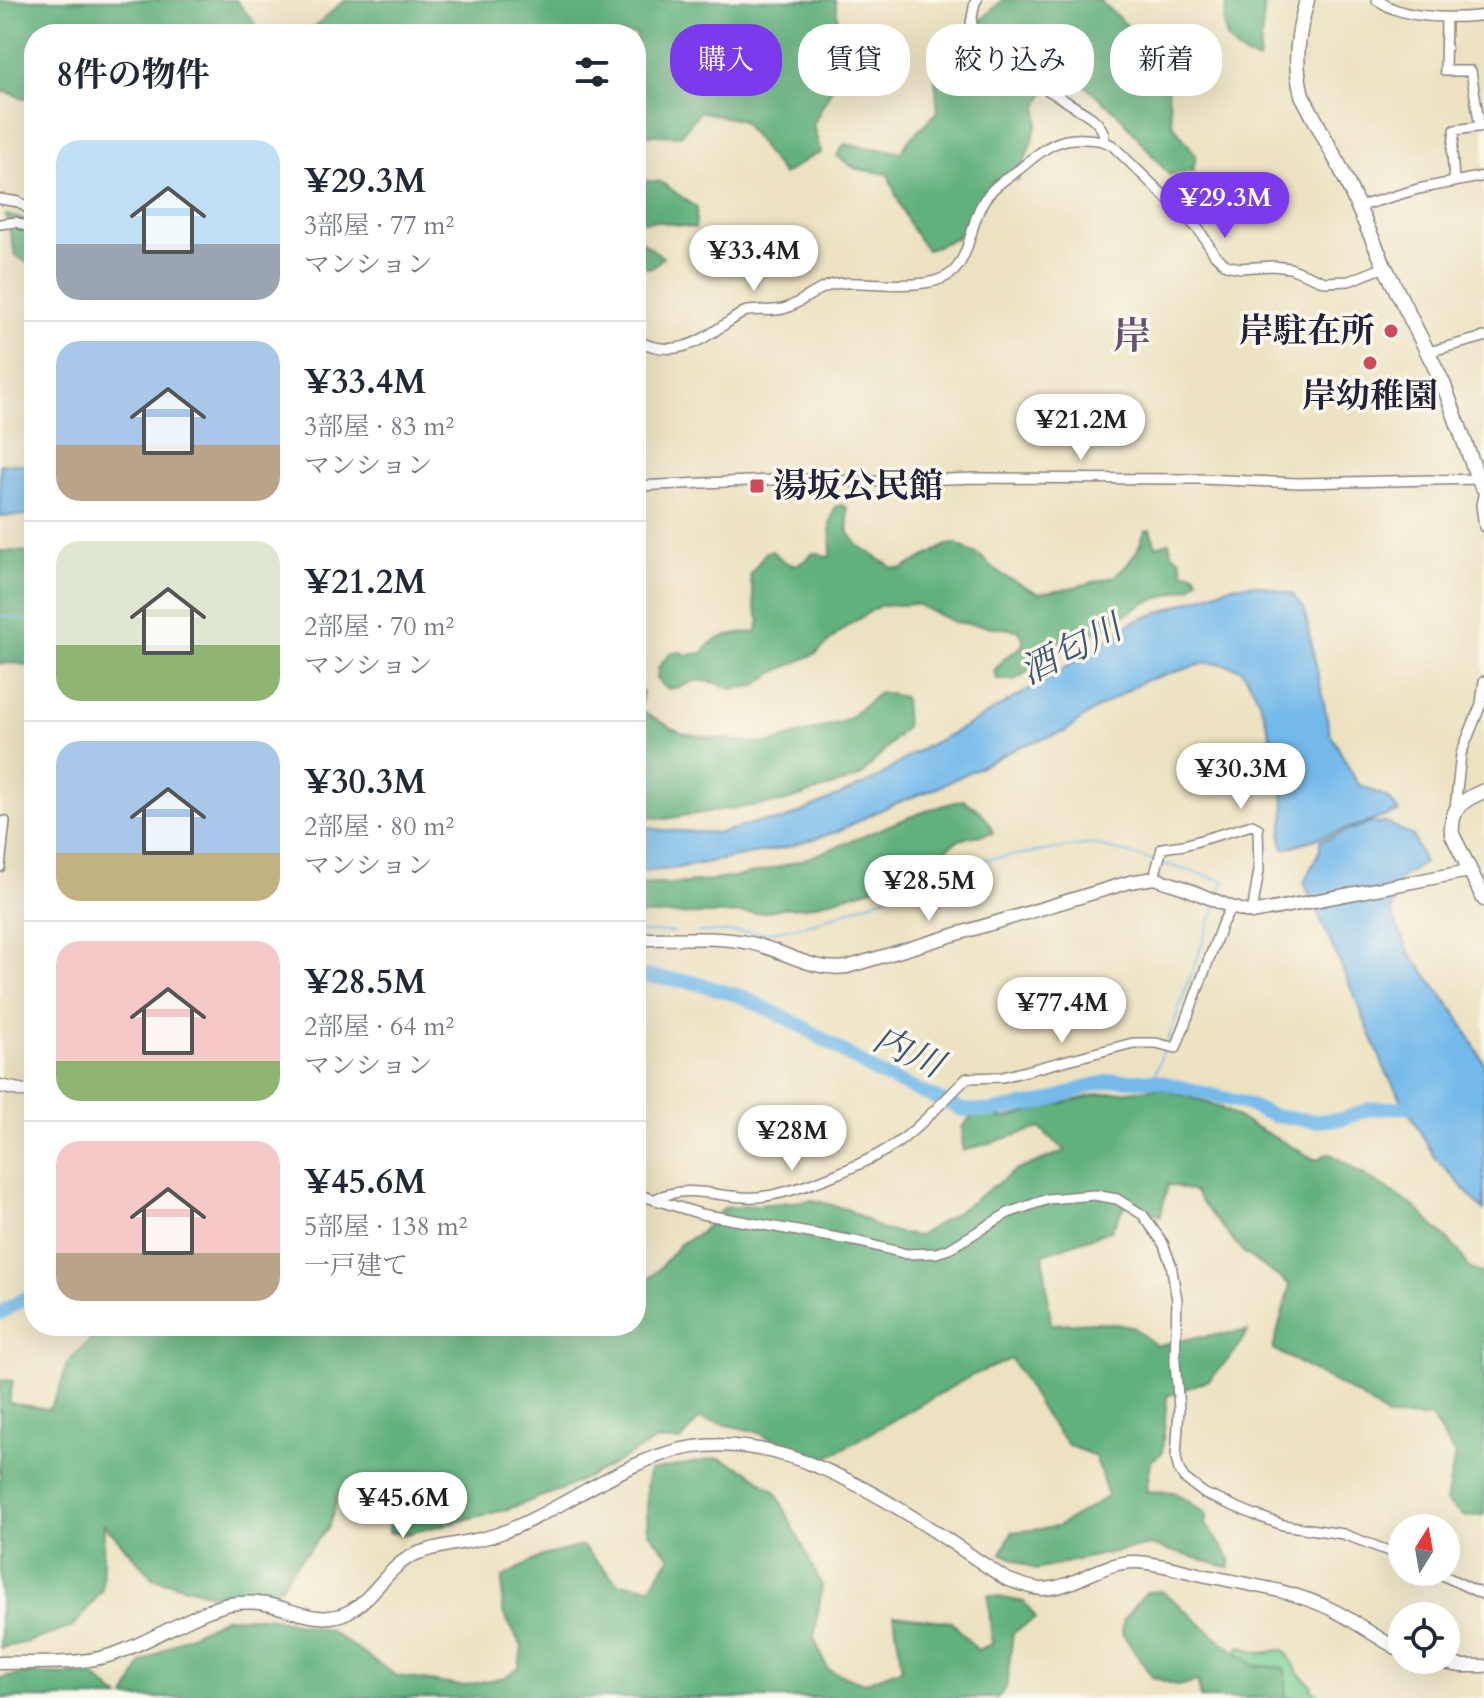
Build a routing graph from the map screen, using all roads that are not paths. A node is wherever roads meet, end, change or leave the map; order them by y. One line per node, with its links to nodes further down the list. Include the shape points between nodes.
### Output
1 (977, 0): 7 (street, via 971,23 978,35 1021,72 1091,117)
2 (1307, 0): 12 (main road, via 1297,47 1298,82)
3 (1377, 0): 5 (street, via 1396,10)
4 (1484, 15): 5 (street)
5 (1446, 17): 6 (street, via 1445,71 1471,71)
6 (1482, 127): 9 (street, via 1455,130)
7 (1104, 141): 15 (street, via 1199,230 1226,265 1290,268 1325,282 1349,281); 17 (street, via 1061,140 993,189 982,201 955,270 946,276 931,282 831,285 786,308 751,309 678,350)
8 (1484, 176): 9 (street)
9 (1454, 181): 12 (street)
10 (0, 199): 11 (street)
11 (24, 206)
12 (1357, 207): 15 (main road)
13 (0, 224): 14 (street)
14 (24, 226)
15 (1385, 267): 18 (main road)
16 (1484, 337): 18 (street)
17 (646, 344)
18 (1428, 352): 19 (main road)
19 (1482, 485): 20 (street, via 977,478); 21 (street)
20 (646, 486)
21 (1484, 527)
22 (1484, 681): 24 (street, via 1481,704 1461,754)
23 (1484, 791): 24 (main road)
24 (1455, 810): 27 (main road, via 1452,834)
25 (5, 821): 26 (street)
26 (0, 867)
27 (1469, 871): 29 (main road); 31 (street)
28 (1154, 875): 30 (street); 31 (street, via 1162,848 1252,825 1258,828 1259,870); 32 (street, via 834,969 749,943)
29 (1484, 899)
30 (1231, 907): 31 (street); 36 (street, via 1176,1048 1133,1043 1003,1077 967,1078 900,1141 800,1188 758,1197 693,1191)
31 (1252, 911)
32 (646, 939)
33 (0, 1086): 34 (street)
34 (24, 1091)
35 (646, 1197): 36 (street)
36 (655, 1199): 37 (street, via 701,1214 907,1254 949,1249 1008,1213 1040,1201 1094,1195 1117,1199 1143,1215 1171,1264 1177,1300 1176,1458 1184,1478 1205,1494 1283,1525 1343,1534)
37 (1388, 1551)
38 (1460, 1584): 39 (street)
39 (1484, 1595)
40 (1388, 1643): 41 (street, via 1300,1597 1136,1562 1104,1567 1055,1588 1024,1586 845,1478 779,1454 719,1445 665,1453 499,1534 416,1554 347,1612 303,1616 267,1604 228,1604 89,1661)
41 (0, 1663)
42 (1460, 1666): 43 (street)
43 (1484, 1666)

